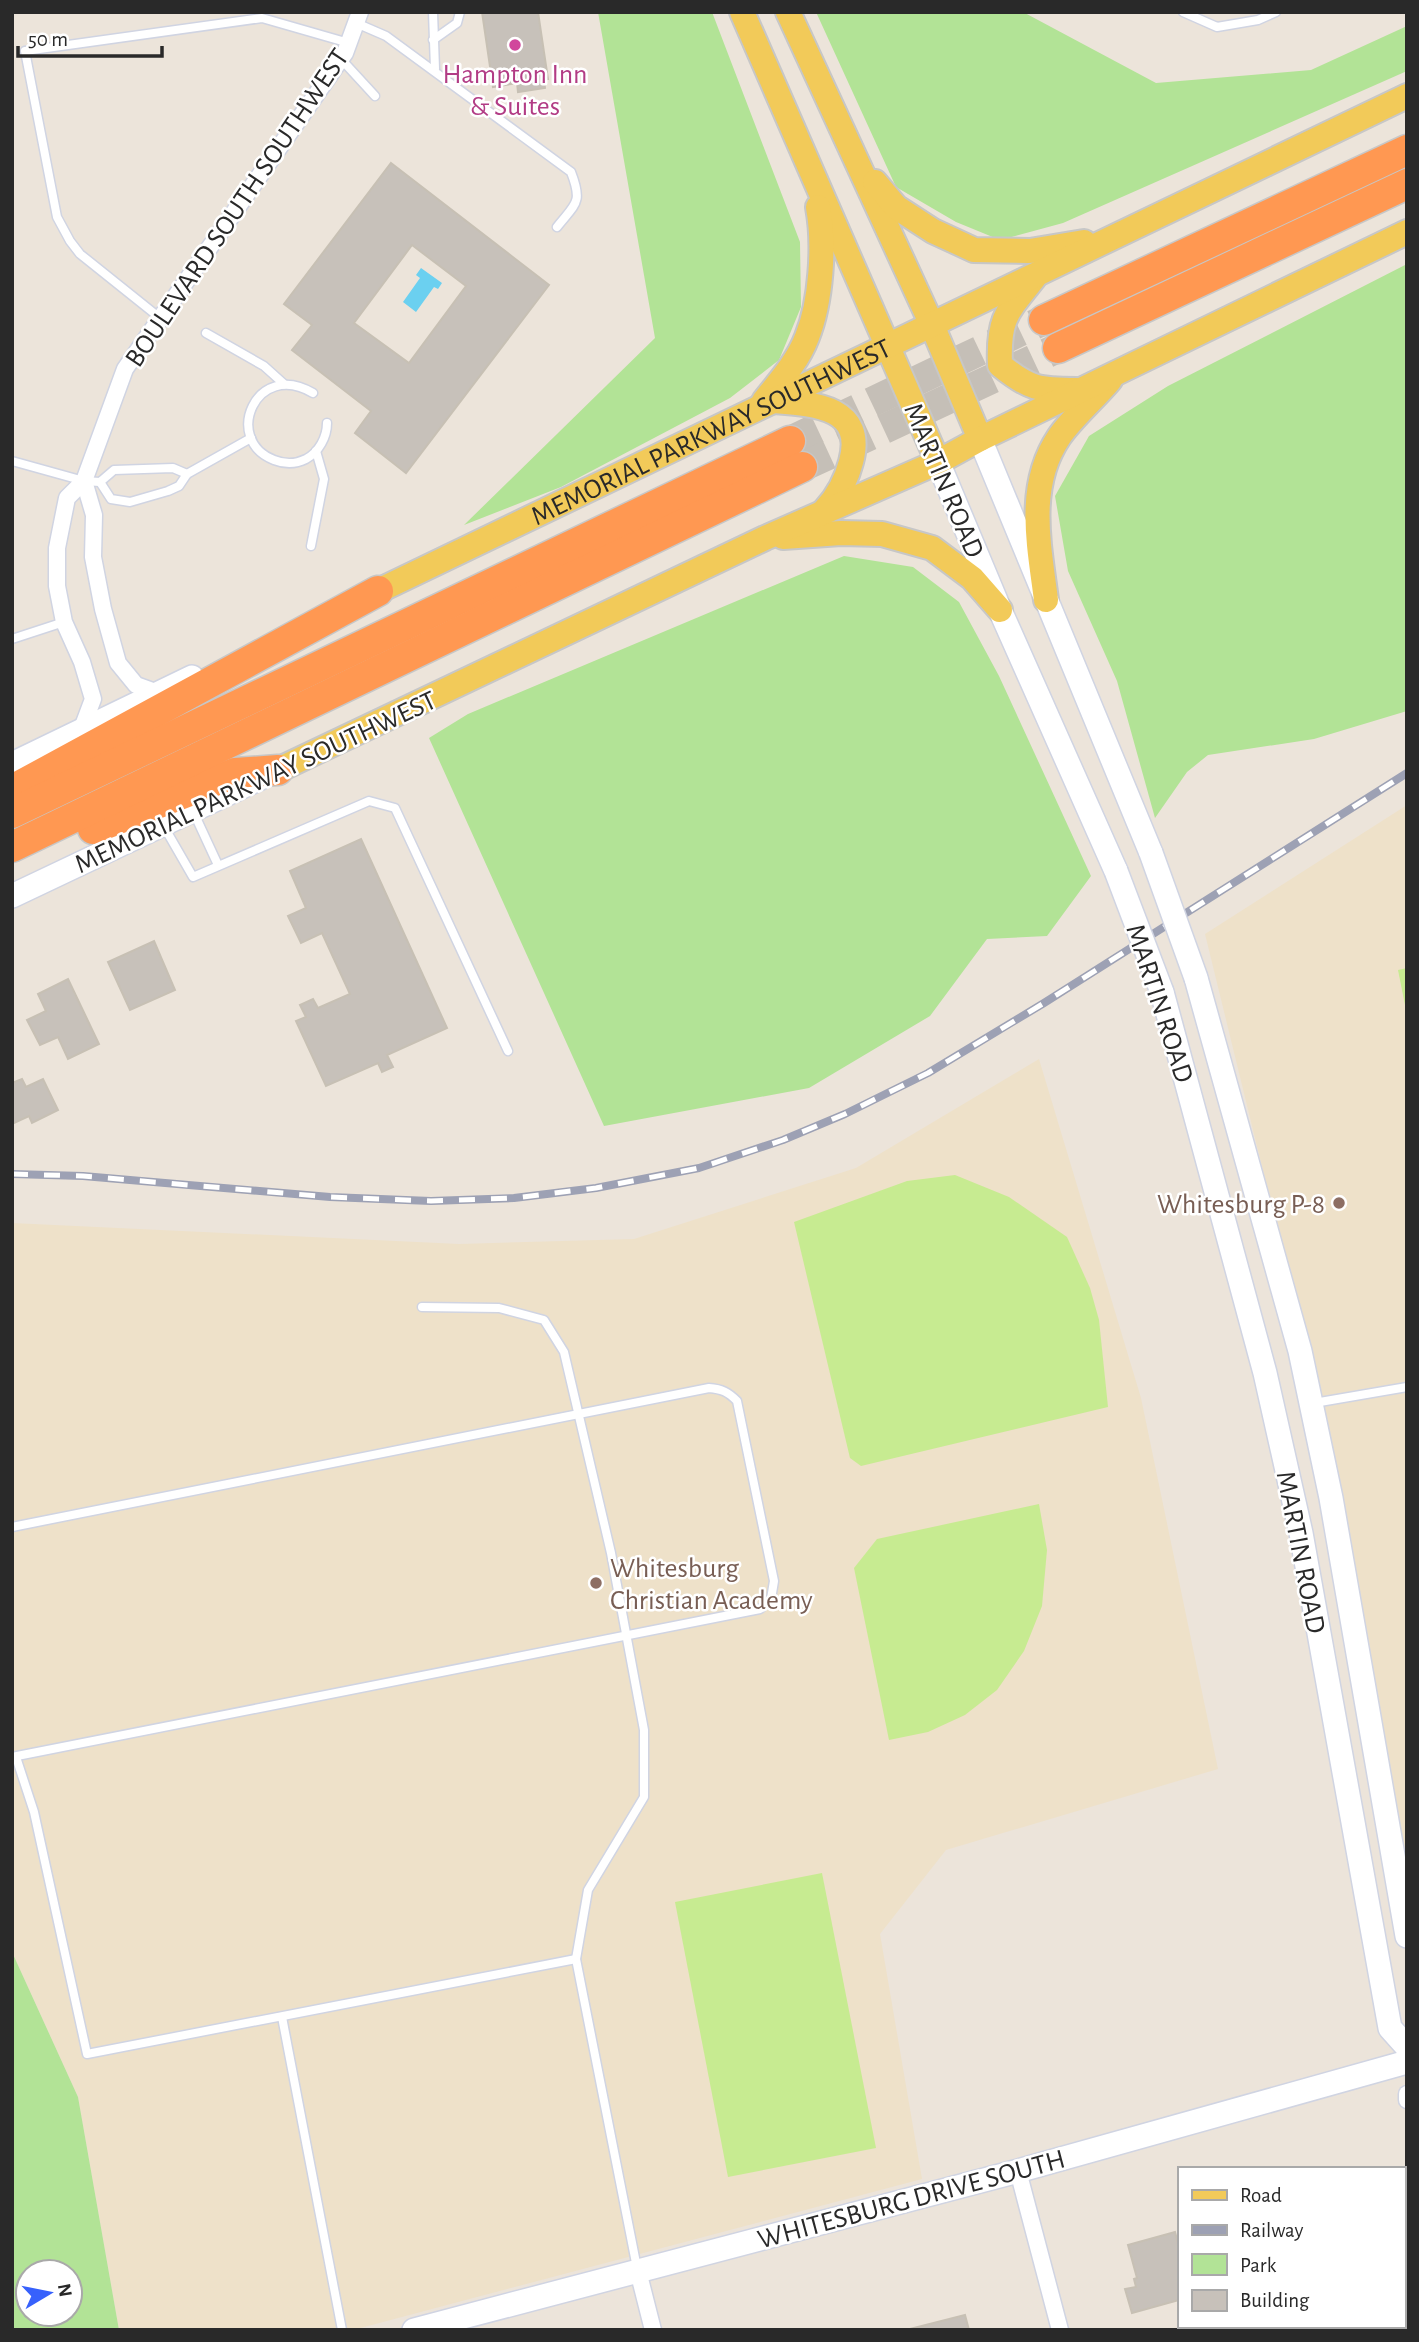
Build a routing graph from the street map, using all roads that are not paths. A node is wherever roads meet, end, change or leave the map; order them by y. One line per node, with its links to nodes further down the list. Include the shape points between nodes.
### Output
1 (433, 12): 8 (lane)
2 (460, 12): 8 (lane, via 457,23)
3 (742, 12): 16 (main road, MARTIN ROAD)
4 (788, 12): 15 (main road, MARTIN ROAD)
5 (1183, 12): 6 (lane, via 1217,27)
6 (1276, 12)
7 (358, 18): 9 (street, BOULEVARD SOUTH SOUTHWEST); 11 (lane)
8 (433, 40): 11 (lane)
9 (349, 43): 10 (street, BOULEVARD SOUTH SOUTHWEST); 22 (lane, via 262,18 25,51 57,217 80,254)
10 (341, 59): 12 (lane); 22 (street, BOULEVARD SOUTH SOUTHWEST)
11 (435, 69): 18 (lane, via 571,172 579,192 577,202)
12 (375, 96)
13 (1407, 96): 20 (main road, MEMORIAL PARKWAY SOUTHWEST)
14 (1407, 150): 23 (highway)
15 (855, 157): 20 (main road, via 896,207 974,250 1030,251); 24 (main road, MARTIN ROAD)
16 (812, 172): 26 (main road, MARTIN ROAD); 32 (main road, via 822,231 817,300 807,338)
17 (1407, 184): 27 (highway)
18 (557, 227)
19 (1407, 232): 28 (main road, MEMORIAL PARKWAY SOUTHWEST)
20 (1116, 236): 21 (main road, MEMORIAL PARKWAY SOUTHWEST)
21 (1036, 275): 24 (main road, MEMORIAL PARKWAY SOUTHWEST); 30 (main road, via 1004,318 1000,365 1019,381 1043,390)
22 (160, 318): 40 (street, BOULEVARD SOUTH SOUTHWEST, via 125,369)
23 (1044, 320)
24 (932, 325): 26 (main road, MEMORIAL PARKWAY SOUTHWEST); 35 (main road, MARTIN ROAD)
25 (206, 333): 29 (lane, via 264,366)
26 (886, 345): 32 (main road, MEMORIAL PARKWAY SOUTHWEST); 38 (main road, MARTIN ROAD)
27 (1058, 348)
28 (1116, 373): 30 (main road, MEMORIAL PARKWAY SOUTHWEST); 45 (main road, via 1060,436 1041,471 1037,526)
29 (285, 384): 31 (lane); 34 (lane, via 264,391 255,400 249,412)
30 (1081, 390): 35 (main road, MEMORIAL PARKWAY SOUTHWEST)
31 (313, 393)
32 (765, 405): 41 (main road, via 811,404 832,411 853,433 847,475 836,499); 44 (main road, MEMORIAL PARKWAY SOUTHWEST)
33 (327, 423): 36 (lane)
34 (251, 438): 36 (lane, via 267,458 280,463 306,459); 39 (lane)
35 (980, 439): 38 (main road, MEMORIAL PARKWAY SOUTHWEST); 45 (main road, MARTIN ROAD)
36 (316, 451): 43 (lane, via 324,479)
37 (12, 461): 40 (lane)
38 (938, 462): 41 (main road, MEMORIAL PARKWAY SOUTHWEST); 46 (main road, MARTIN ROAD)
39 (187, 474): 40 (lane, via 173,468 114,470); 40 (lane, via 179,486 130,502 111,499)
40 (92, 482): 47 (street, BOULEVARD SOUTH SOUTHWEST, via 67,498 57,548 57,586); 49 (street, via 93,557 118,663 136,685)
41 (822, 513): 42 (main road, MEMORIAL PARKWAY SOUTHWEST)
42 (765, 538): 46 (main road, via 882,534 932,548 972,578); 52 (main road, MEMORIAL PARKWAY SOUTHWEST)
43 (311, 546)
44 (378, 591): 49 (main road, MEMORIAL PARKWAY SOUTHWEST); 53 (highway)
45 (1046, 600): 64 (main road, MARTIN ROAD, bridge, via 1151,853 1196,978)
46 (1000, 610): 72 (main road, MARTIN ROAD, bridge, via 1116,871 1162,992 1265,1373 1301,1533 1390,2028)
47 (64, 622): 48 (lane); 50 (street, BOULEVARD SOUTH SOUTHWEST, via 93,699)
48 (12, 639)
49 (158, 693): 50 (main road, MEMORIAL PARKWAY SOUTHWEST)
50 (81, 731): 51 (main road, MEMORIAL PARKWAY SOUTHWEST)
51 (12, 764)
52 (278, 769): 54 (main road, MEMORIAL PARKWAY SOUTHWEST); 58 (highway, via 235,773)
53 (12, 790)
54 (193, 811): 56 (main road, MEMORIAL PARKWAY SOUTHWEST); 59 (lane)
55 (12, 813): 57 (highway, MEMORIAL PARKWAY SOUTHWEST, via 796,454)
56 (163, 825): 59 (lane, via 193,877); 60 (main road, MEMORIAL PARKWAY SOUTHWEST)
57 (12, 847)
58 (12, 864)
59 (218, 865): 61 (lane, via 369,801 395,808)
60 (12, 896)
61 (508, 1051)
62 (422, 1307): 65 (lane, via 499,1308 544,1320 564,1352)
63 (1407, 1387): 64 (lane)
64 (1311, 1403): 69 (main road, MARTIN ROAD)
65 (578, 1415): 66 (lane); 67 (lane); 67 (lane, via 709,1388 728,1392 737,1401 775,1581 771,1599 760,1609)
66 (12, 1527)
67 (626, 1633): 68 (lane); 70 (lane, via 644,1730 644,1797 588,1890)
68 (14, 1757): 71 (lane, via 34,1812 87,2054)
69 (1407, 1936)
70 (576, 1959): 71 (lane); 77 (lane)
71 (282, 2017): 78 (lane)
72 (1407, 2047)
73 (1407, 2062): 76 (main road, WHITESBURG DRIVE SOUTH)
74 (1407, 2094): 75 (street)
75 (1407, 2100)
76 (1017, 2171): 77 (main road, WHITESBURG DRIVE SOUTH); 81 (street)
77 (638, 2271): 79 (main road, WHITESBURG DRIVE SOUTH); 80 (street)
78 (342, 2330)
79 (414, 2330)
80 (653, 2330)
81 (1060, 2330)

